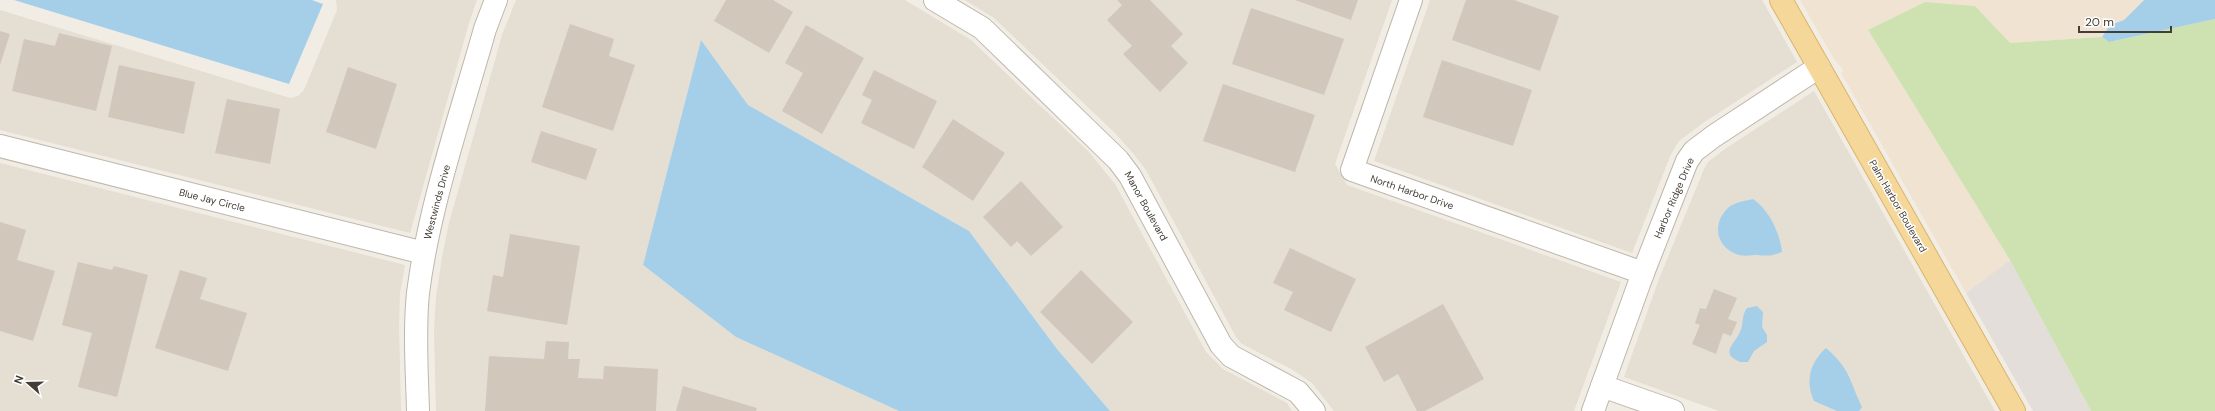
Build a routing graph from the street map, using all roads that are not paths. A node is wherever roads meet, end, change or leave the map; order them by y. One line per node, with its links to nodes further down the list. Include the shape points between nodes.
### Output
1 (496, 0): 7 (street, Westwinds Drive, via 485,30)
2 (935, 0): 11 (street, Manor Boulevard, via 982,28 1118,160 1130,176 1221,345 1232,356 1298,392)
3 (1411, 0): 8 (street, North Harbor Drive, via 1352,170)
4 (1781, 0): 5 (main road, Palm Harbor Boulevard)
5 (1819, 67): 8 (street, Harbor Ridge Drive, via 1694,151 1687,161); 14 (main road, Palm Harbor Boulevard)
6 (0, 146): 7 (street, Blue Jay Circle)
7 (424, 253): 10 (street, Westwinds Drive, via 418,294)
8 (1643, 273): 9 (street, Harbor Ridge Drive)
9 (1602, 386): 12 (street, Harbor Ridge Drive); 13 (street)
10 (418, 411)
11 (1314, 411)
12 (1593, 411)
13 (1672, 411)
14 (2014, 411)

